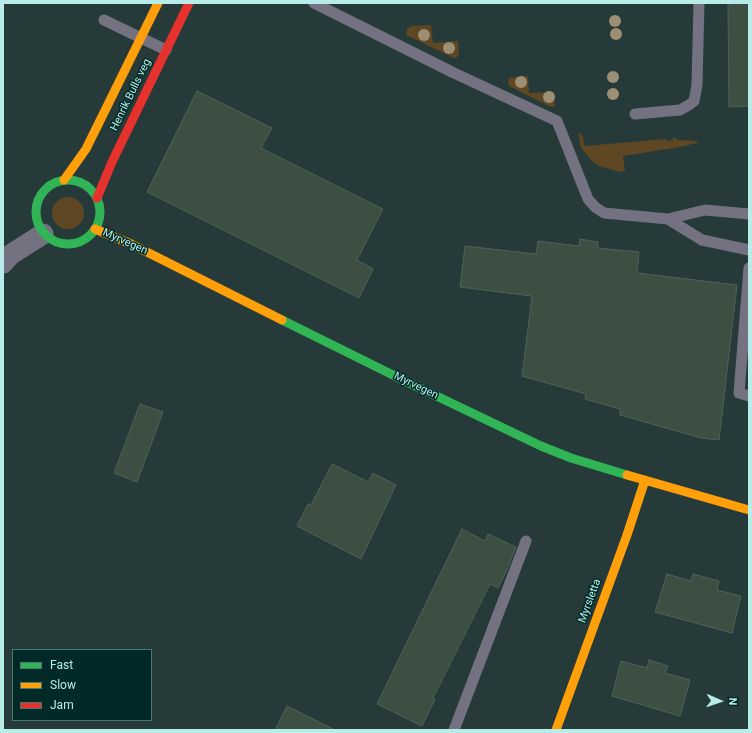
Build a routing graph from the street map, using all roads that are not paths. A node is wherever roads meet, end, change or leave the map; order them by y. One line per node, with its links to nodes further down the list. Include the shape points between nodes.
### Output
1 (158, 3): 6 (street, Henrik Bulls veg)
2 (189, 3): 7 (street, Henrik Bulls veg)
3 (314, 3): 12 (lane, via 557,121 588,199 604,213)
4 (700, 3): 8 (lane, via 697,85 694,101 680,110)
5 (104, 20): 6 (lane)
6 (141, 38): 7 (lane); 9 (street, Henrik Bulls veg, via 86,149)
7 (166, 50): 10 (street, Henrik Bulls veg)
8 (635, 114)
9 (64, 180): 10 (street, via 74,180 83,184); 14 (street, via 46,188 36,205 35,216)
10 (97, 198): 13 (street, via 100,208)
11 (749, 214): 12 (lane, via 705,210)
12 (668, 219): 15 (lane, via 702,240)
13 (96, 229): 14 (street, via 89,237 70,244 56,242); 19 (street, Myrvegen, via 541,446 571,458)
14 (43, 234): 16 (street, via 10,255)
15 (749, 250)
16 (3, 263)
17 (749, 268): 18 (lane, via 739,393)
18 (749, 396)
19 (645, 480): 20 (street, Myrvegen); 23 (street, Myrsletta)
20 (749, 510)
21 (526, 541): 22 (lane)
22 (454, 730)
23 (556, 730)

